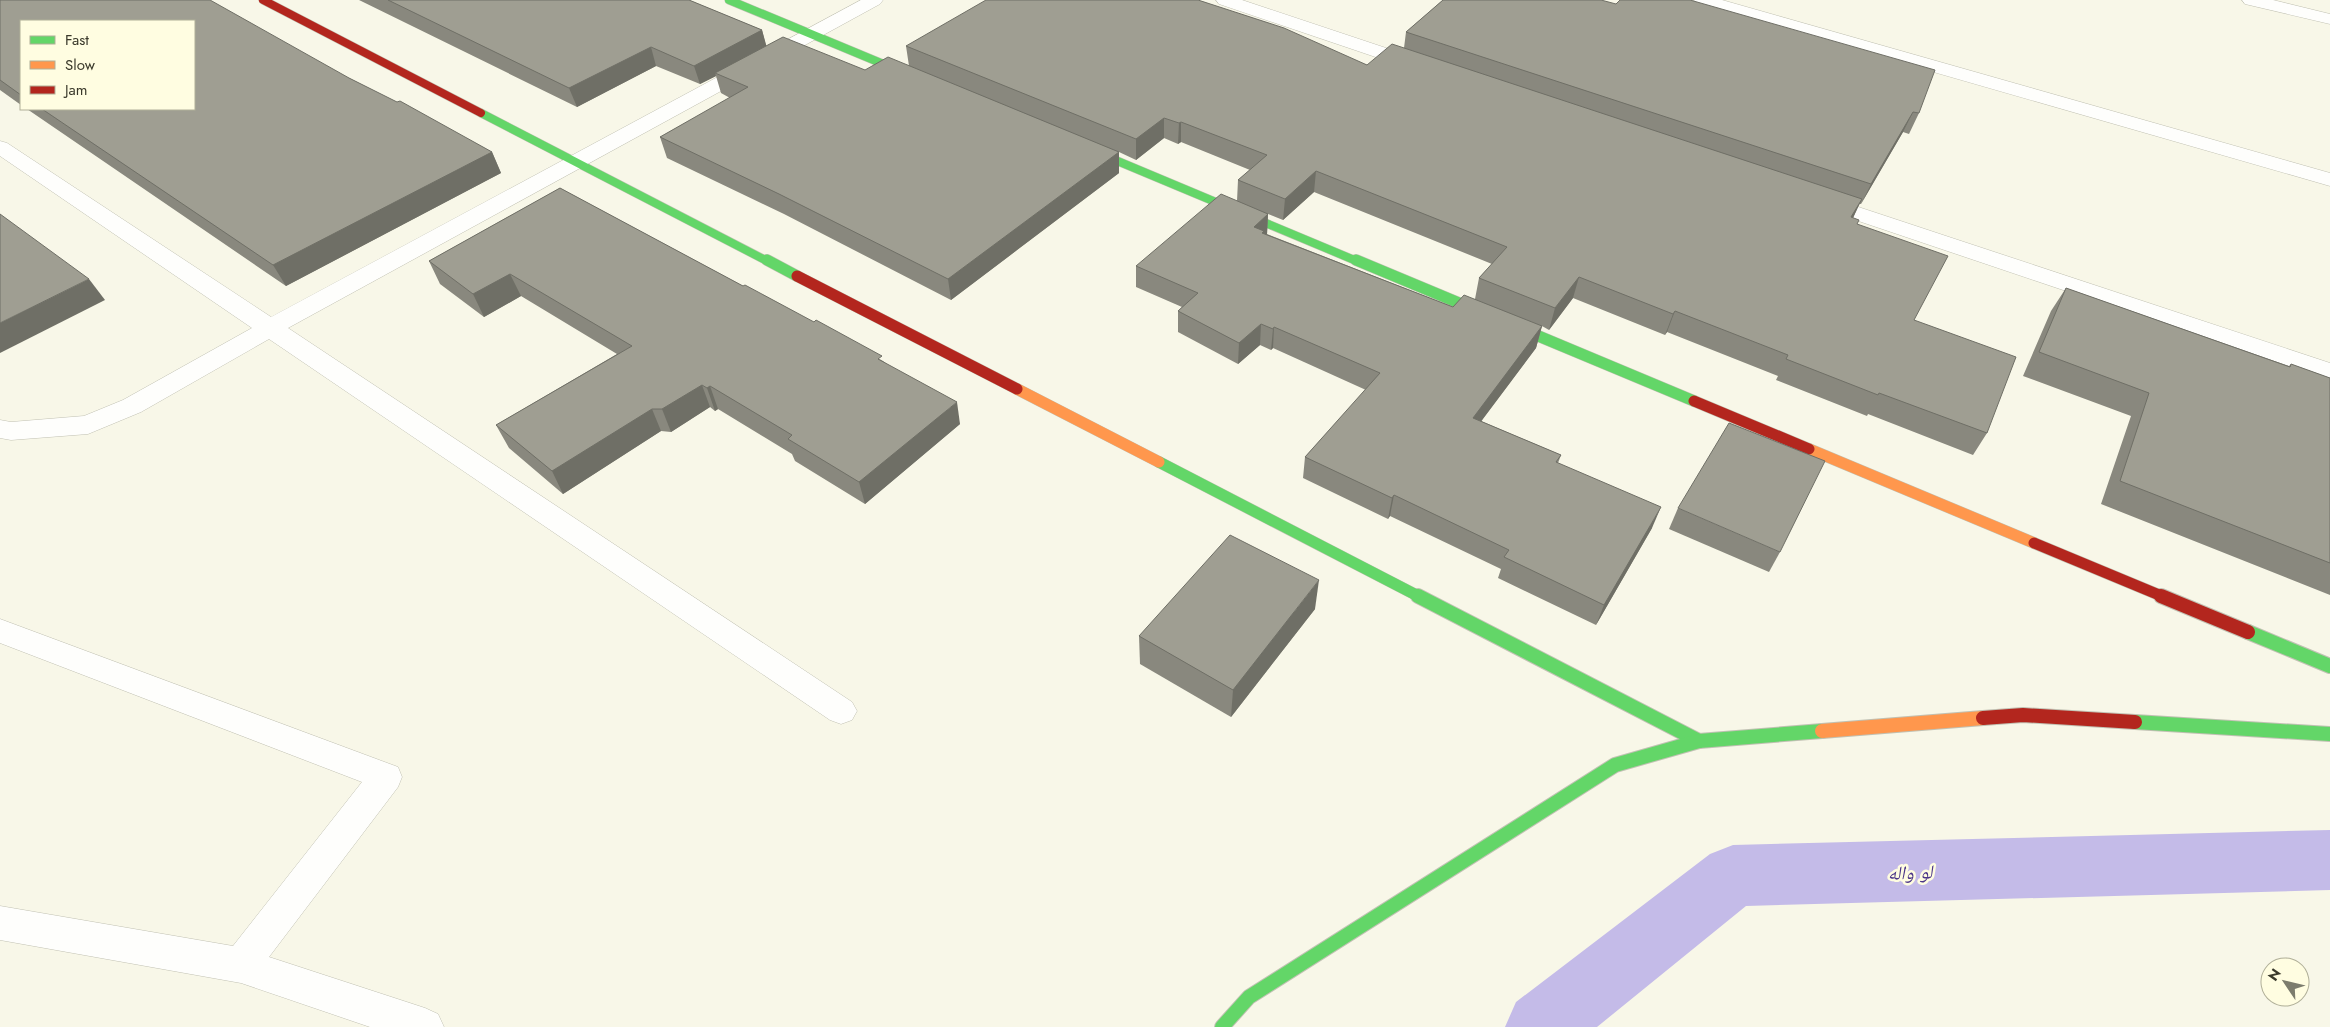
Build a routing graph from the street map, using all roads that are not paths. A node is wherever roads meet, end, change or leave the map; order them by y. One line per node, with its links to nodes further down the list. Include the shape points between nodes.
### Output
1 (263, 0): 13 (street)
2 (729, 0): 8 (street)
3 (874, 0): 8 (street)
4 (1225, 0): 9 (street)
5 (1703, 0): 14 (street)
6 (2251, 0): 7 (street)
7 (2330, 19)
8 (811, 34): 10 (street); 13 (street)
9 (1433, 70)
10 (922, 80)
11 (1069, 141): 20 (street)
12 (0, 147): 16 (street)
13 (577, 162): 16 (street); 23 (street)
14 (2330, 180)
15 (1801, 194): 17 (street)
16 (270, 328): 18 (street, via 132,406 88,425); 21 (street)
17 (2330, 372)
18 (0, 429)
19 (0, 630): 25 (street, via 386,777)
20 (2330, 666)
21 (841, 710)
22 (2330, 734): 23 (street, via 2023,715)
23 (1699, 741): 27 (street, via 1615,765 1249,997)
24 (0, 923): 25 (street)
25 (241, 965): 26 (street)
26 (425, 1027)
27 (1222, 1027)

